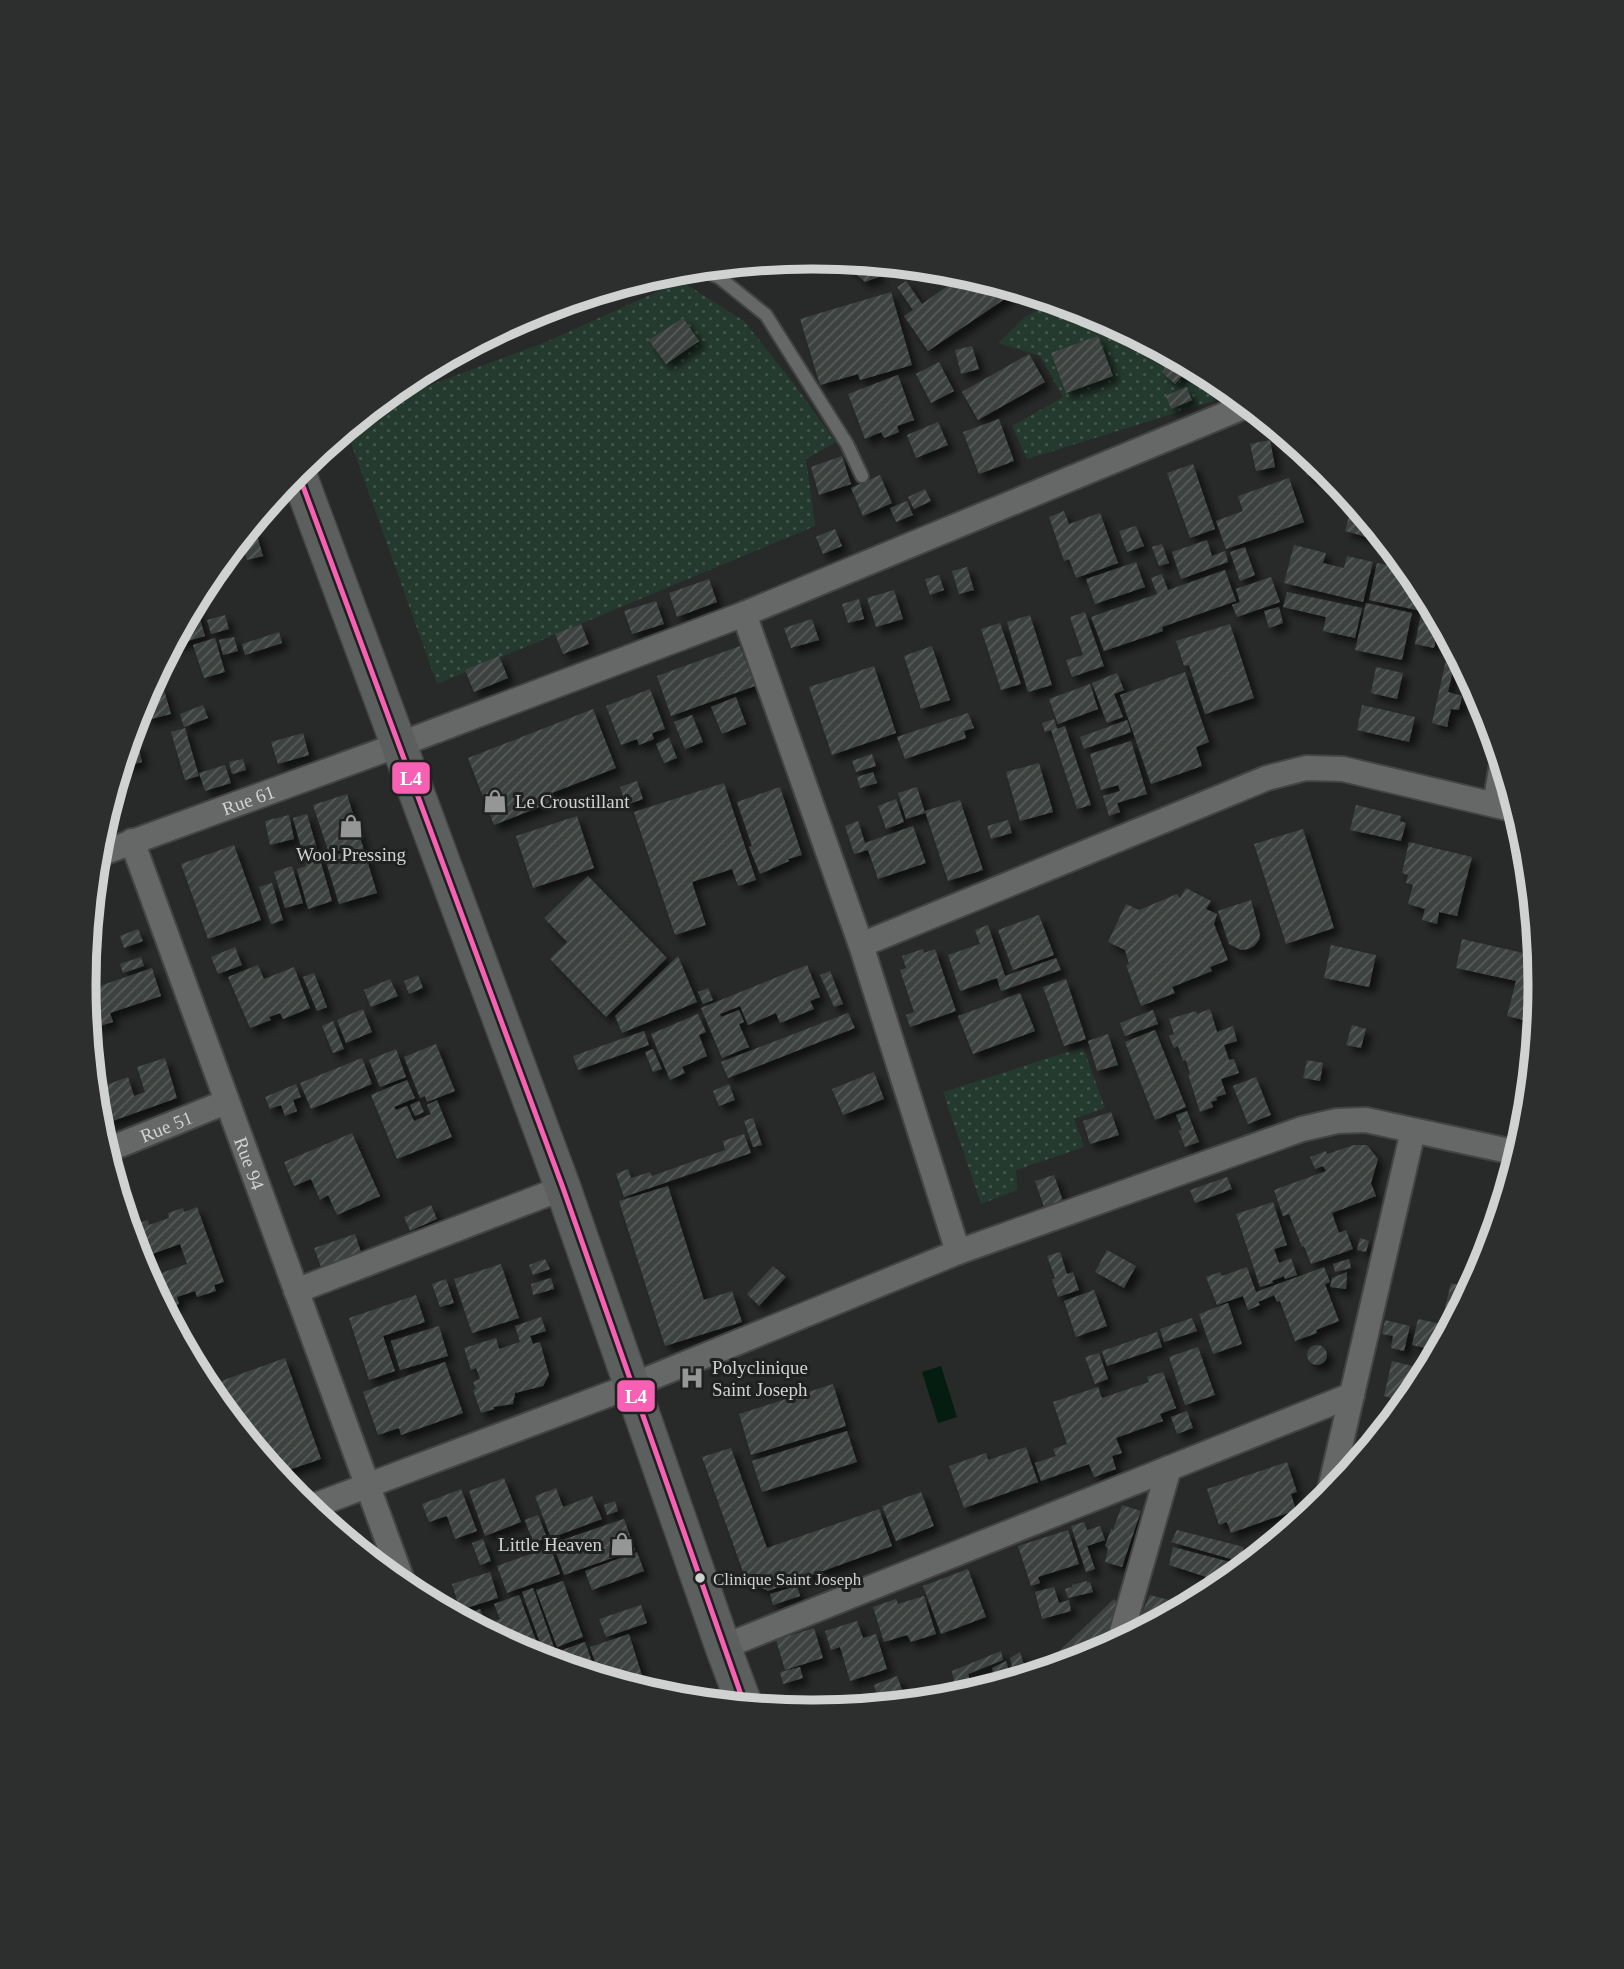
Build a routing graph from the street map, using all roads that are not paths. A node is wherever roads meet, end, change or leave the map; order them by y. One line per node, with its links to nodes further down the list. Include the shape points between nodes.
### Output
1 (715, 276): 3 (lane, via 766,315 847,444)
2 (1238, 409): 5 (street, Rue 61)
3 (862, 476)
4 (302, 483): 6 (main road)
5 (744, 614): 6 (street, Rue 61); 10 (street)
6 (398, 745): 8 (street, Rue 61); 15 (main road)
7 (1505, 807): 10 (street, via 1343,769 1306,768 1267,778)
8 (132, 841): 9 (street, Rue 61); 11 (street, Rue 94)
9 (109, 850)
10 (861, 945): 16 (street)
11 (226, 1102): 13 (street, Rue 51); 17 (street, Rue 94)
12 (1413, 1131): 14 (street); 16 (street, via 1366,1120 1302,1129); 19 (street)
13 (115, 1147)
14 (1508, 1151)
15 (563, 1188): 17 (street); 18 (main road)
16 (958, 1252): 18 (street)
17 (296, 1291): 22 (street, Rue 94)
18 (631, 1386): 22 (street); 26 (main road)
19 (1352, 1395): 20 (street); 21 (street)
20 (1168, 1468): 25 (street); 26 (street)
21 (1334, 1474)
22 (367, 1485): 23 (street); 24 (street, Rue 94)
23 (319, 1503)
24 (398, 1568)
25 (1123, 1629)
26 (723, 1647): 27 (main road)
27 (741, 1696)

